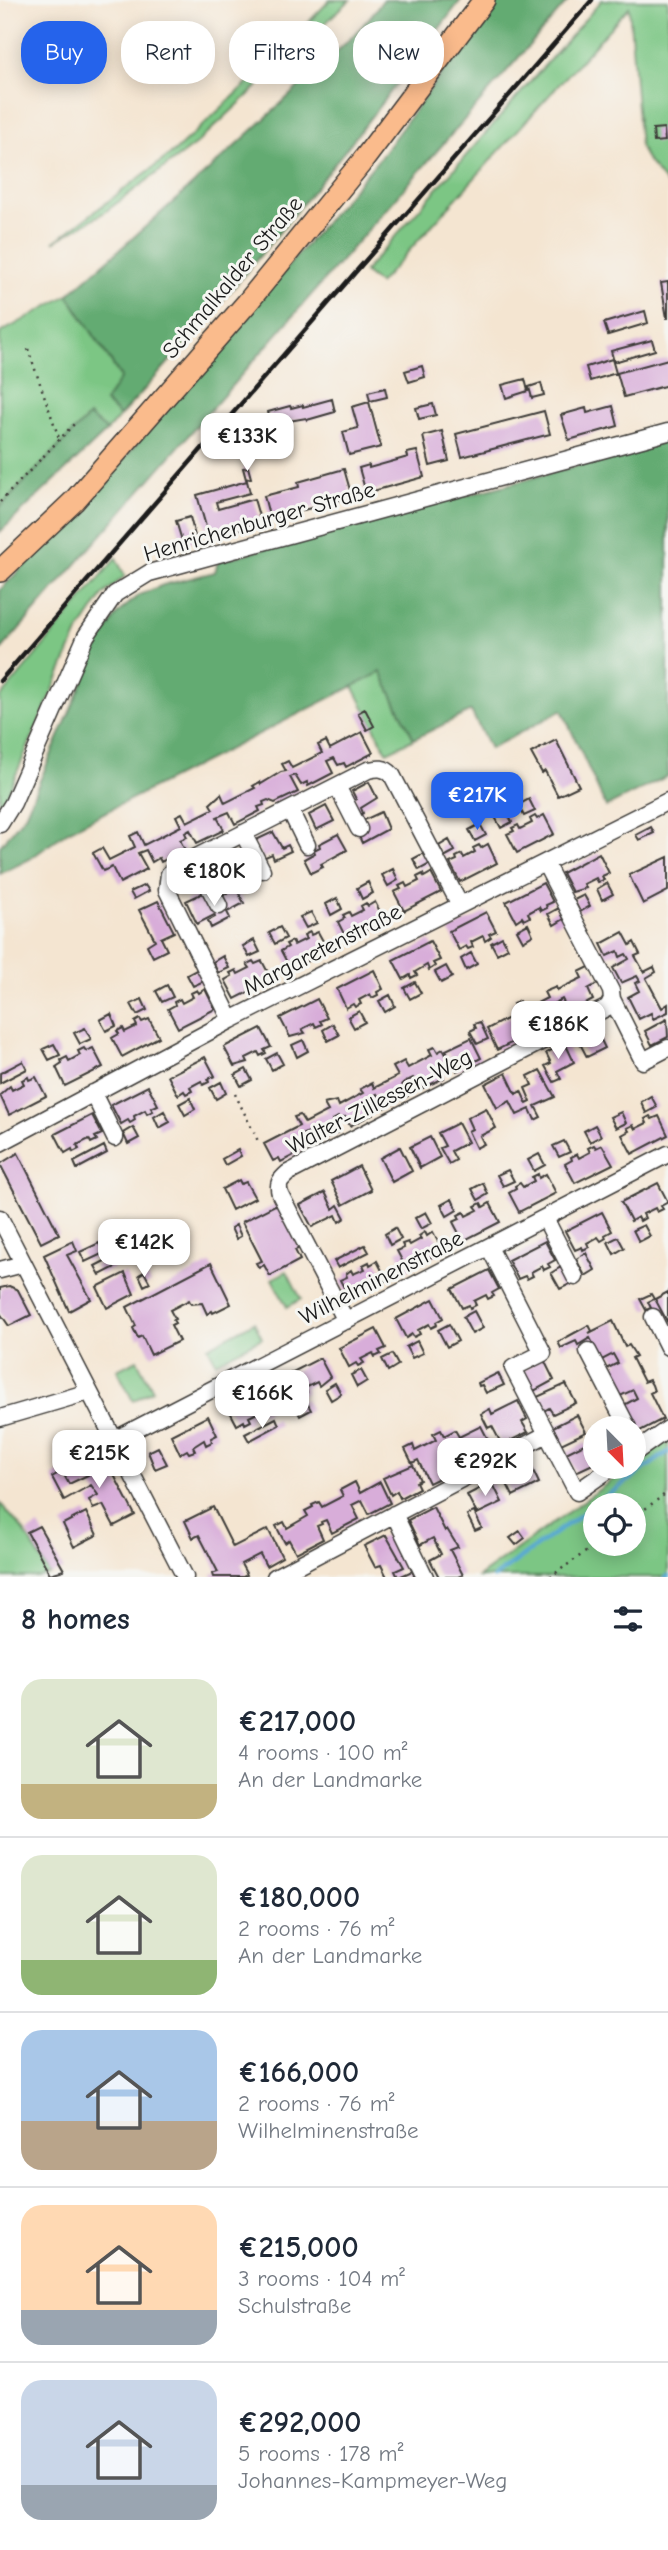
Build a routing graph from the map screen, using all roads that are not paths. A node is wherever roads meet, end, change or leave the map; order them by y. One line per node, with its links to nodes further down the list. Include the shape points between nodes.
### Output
1 (484, 0): 3 (main road, Schmalkalder Straße, via 361,163 247,303 74,500)
2 (668, 432): 7 (street, Henrichenburger Straße, via 149,573 129,584 106,604 86,636)
3 (0, 571)
4 (337, 786): 6 (street); 8 (street); 14 (street, via 368,770 388,770)
5 (668, 801): 12 (street, Margaretenstraße)
6 (290, 810): 9 (street); 10 (street)
7 (0, 824)
8 (359, 830)
9 (243, 833): 11 (street); 13 (street)
10 (307, 845)
11 (194, 859): 15 (street); 17 (street, via 169,874 167,890)
12 (545, 863): 14 (street, Margaretenstraße); 16 (street)
13 (262, 870)
14 (460, 905): 17 (street, Margaretenstraße)
15 (219, 906)
16 (612, 999): 18 (street, via 643,1061); 30 (street, Walter-Zillessen-Weg, via 602,1012 280,1179 280,1194)
17 (231, 1020): 19 (street, Margaretenstraße)
18 (668, 1048)
19 (93, 1093): 20 (street); 21 (street, Margaretenstraße)
20 (115, 1139)
21 (0, 1143)
22 (668, 1154): 23 (street, Wilhelminenstraße)
23 (545, 1218): 25 (street, Wilhelminenstraße); 28 (street)
24 (0, 1219): 26 (street)
25 (489, 1247): 30 (street, Wilhelminenstraße); 37 (street, via 543,1353 513,1368)
26 (23, 1264): 27 (street); 33 (street)
27 (0, 1270)
28 (575, 1277)
29 (653, 1317): 31 (street)
30 (346, 1321): 38 (street, Wilhelminenstraße)
31 (668, 1347)
32 (588, 1351): 34 (street)
33 (89, 1392): 35 (street); 38 (street)
34 (622, 1416)
35 (0, 1419)
36 (668, 1429): 39 (street)
37 (547, 1434): 40 (street, via 577,1492); 41 (street)
38 (114, 1440): 43 (street)
39 (646, 1441)
40 (596, 1479)
41 (394, 1514): 42 (street); 44 (street)
42 (280, 1576)
43 (185, 1577)
44 (425, 1577)

